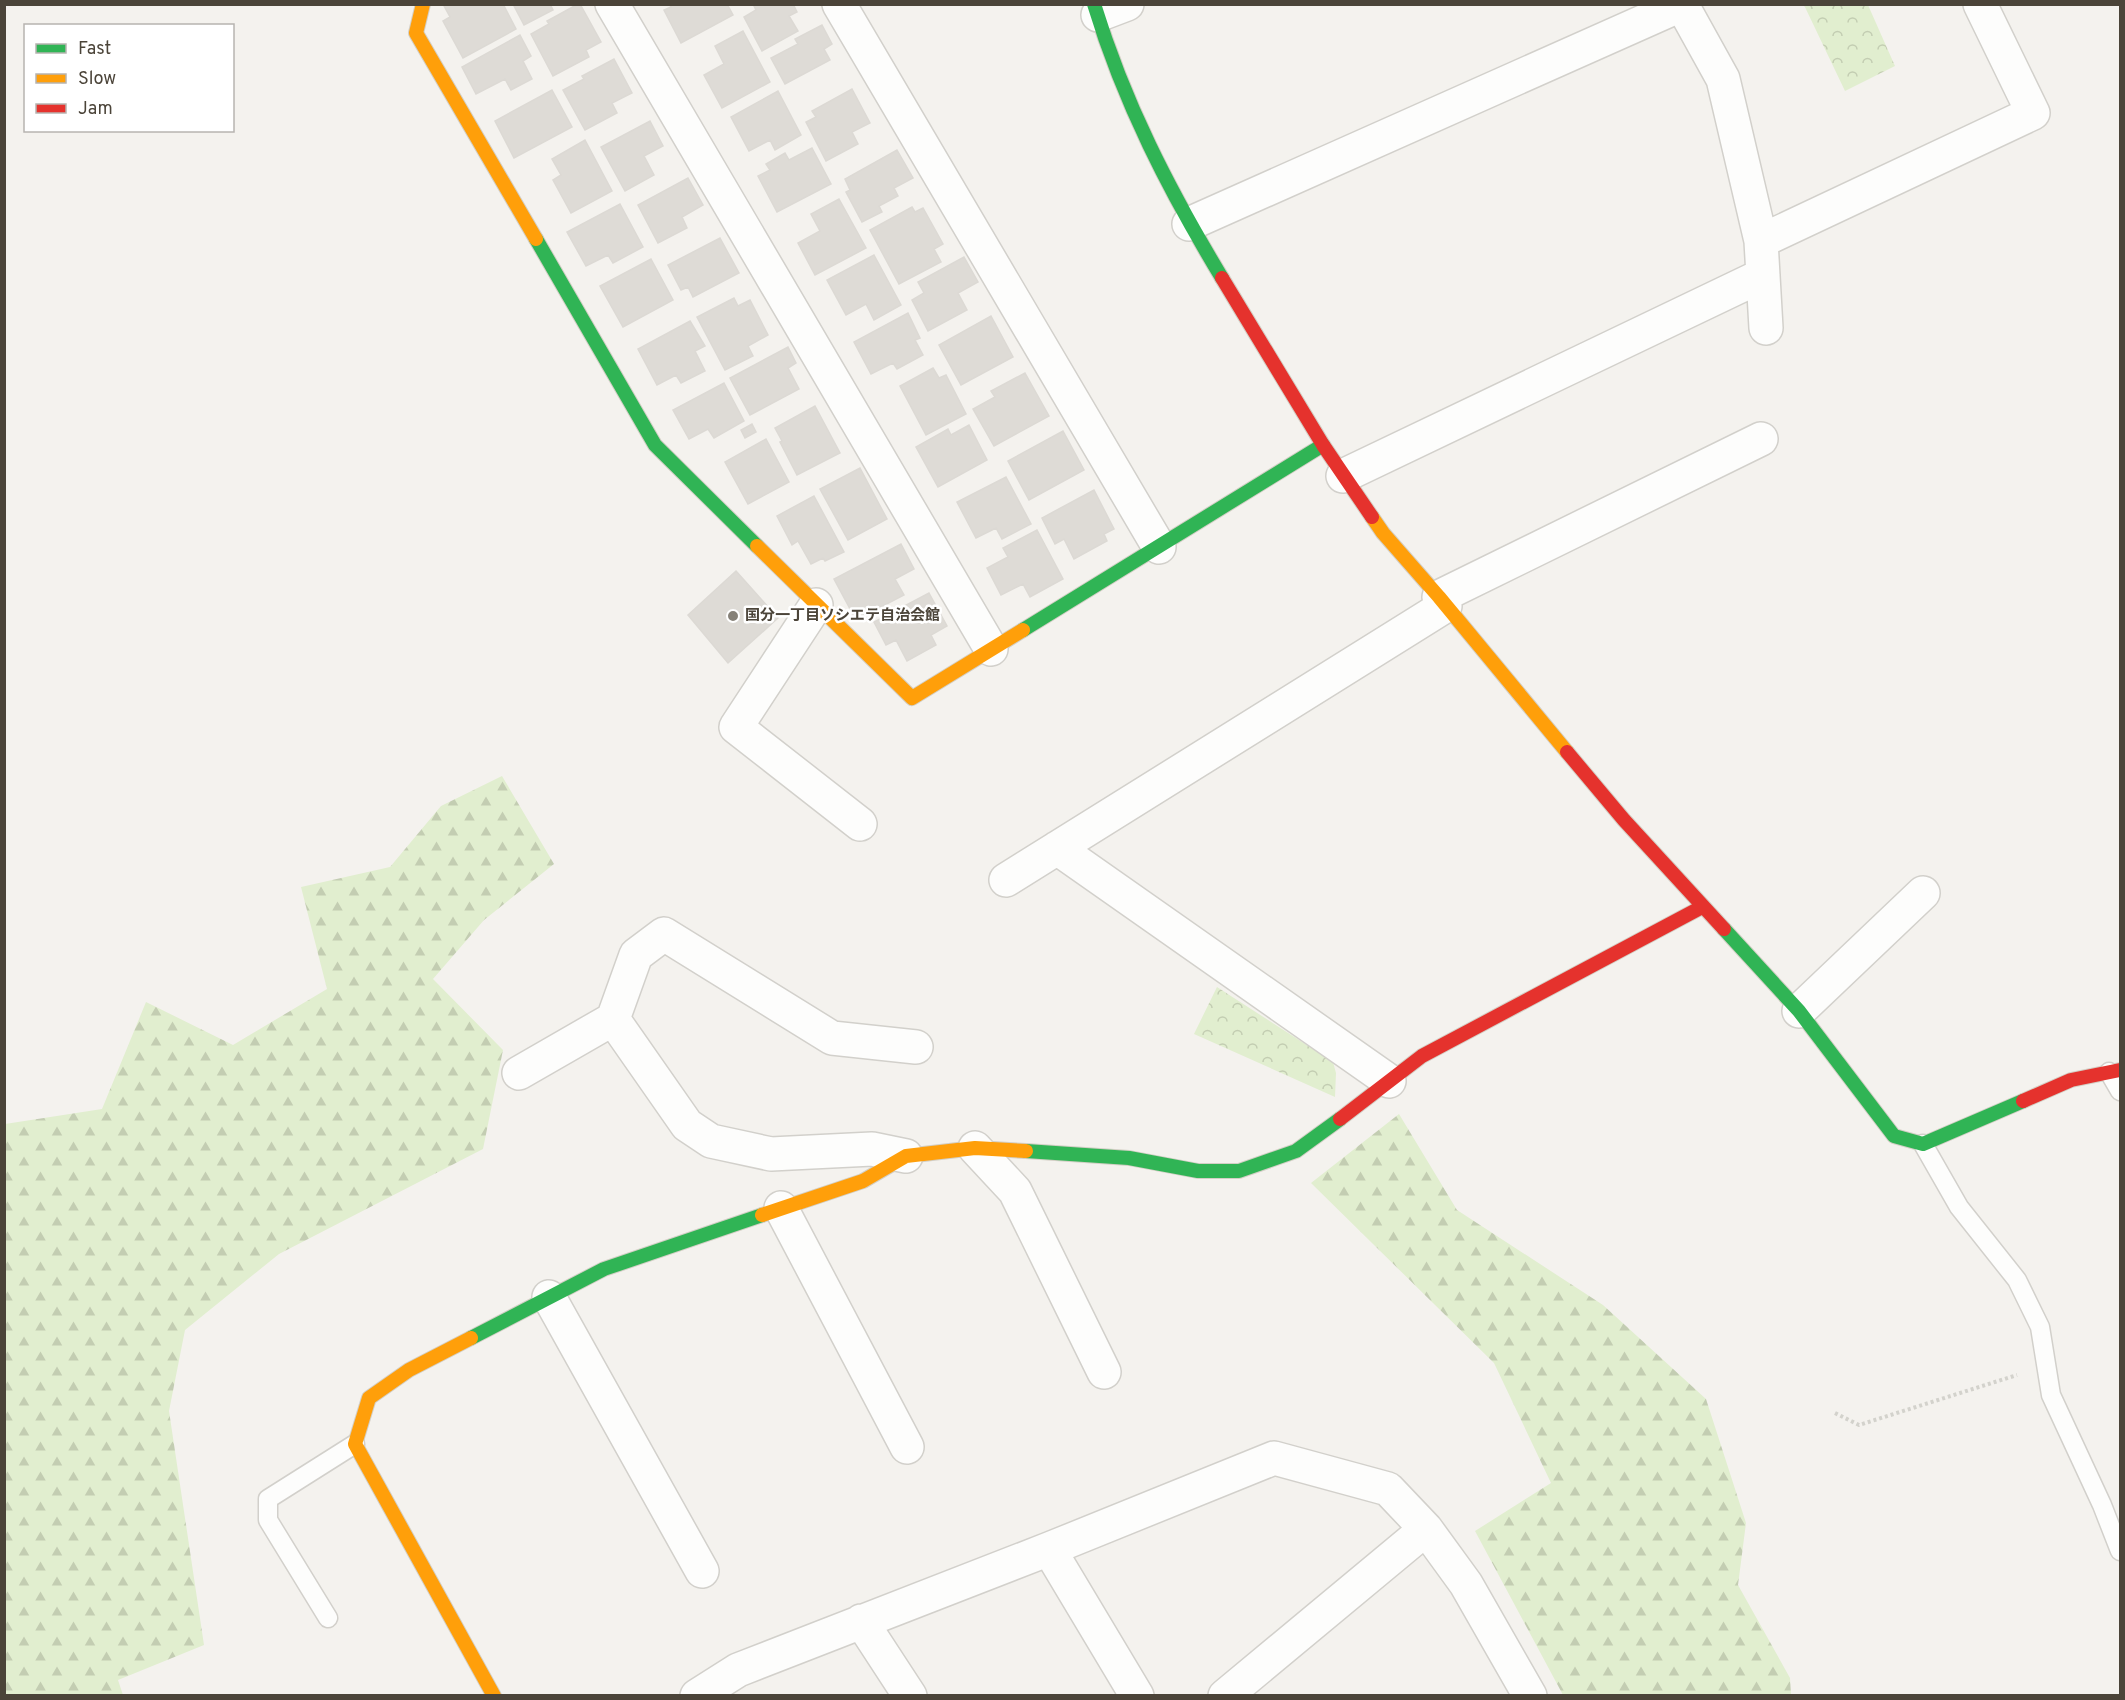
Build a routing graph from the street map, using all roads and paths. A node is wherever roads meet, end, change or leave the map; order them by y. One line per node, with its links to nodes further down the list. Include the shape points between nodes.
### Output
1 (423, 4): 16 (street, via 416,33 655,446)
2 (612, 4): 17 (street)
3 (839, 4): 14 (street)
4 (1980, 4): 8 (street, via 2034,113)
5 (1682, 5): 7 (street); 8 (street, via 1723,79)
6 (1106, 8): 7 (street, via 1109,54 1136,119)
7 (1190, 224): 12 (street)
8 (1761, 241): 9 (street)
9 (1763, 275): 10 (street); 13 (street)
10 (1766, 328)
11 (1761, 439): 15 (street)
12 (1323, 445): 13 (street); 14 (street)
13 (1343, 476): 15 (street, via 1383,532)
14 (1159, 547): 17 (street)
15 (1442, 601): 19 (street); 22 (street, via 1624,820)
16 (816, 604): 17 (street, via 912,699); 18 (street, via 736,727)
17 (991, 649)
18 (860, 824)
19 (1057, 848): 20 (street); 28 (street)
20 (1006, 880)
21 (1923, 892): 23 (street)
22 (1702, 907): 23 (street); 28 (street, via 1422,1056)
23 (1799, 1011): 30 (street, via 1894,1136)
24 (613, 1019): 25 (street, via 636,955 664,934 832,1038); 27 (street); 32 (street, via 687,1125 711,1142 771,1154 872,1149)
25 (916, 1047)
26 (2115, 1071): 29 (lane); 30 (street, via 2071,1080)
27 (519, 1073)
28 (1389, 1081): 31 (street, via 1296,1151 1239,1171 1198,1171 1129,1158)
29 (2121, 1091)
30 (1923, 1144): 35 (lane, via 1959,1207 2017,1280 2040,1327)
31 (975, 1148): 32 (street); 36 (street, via 1015,1191)
32 (906, 1156): 33 (street, via 863,1181)
33 (781, 1208): 34 (street, via 604,1269); 39 (street)
34 (549, 1297): 38 (street, via 409,1370 369,1398); 43 (street)
35 (2046, 1366): 37 (path, via 1859,1425); 42 (lane, via 2050,1395)
36 (1104, 1372)
37 (1835, 1413)
38 (355, 1444): 44 (lane, via 268,1499 268,1520); 46 (street)
39 (907, 1447)
40 (1426, 1529): 41 (street, via 1388,1489 1274,1458); 50 (street); 51 (street, via 1466,1584)
41 (1049, 1549): 45 (street); 49 (street)
42 (2121, 1551)
43 (702, 1571)
44 (328, 1618)
45 (861, 1621): 47 (street, via 738,1670); 48 (street)
46 (494, 1695)
47 (697, 1695)
48 (910, 1695)
49 (1137, 1695)
50 (1226, 1695)
51 (1530, 1695)

